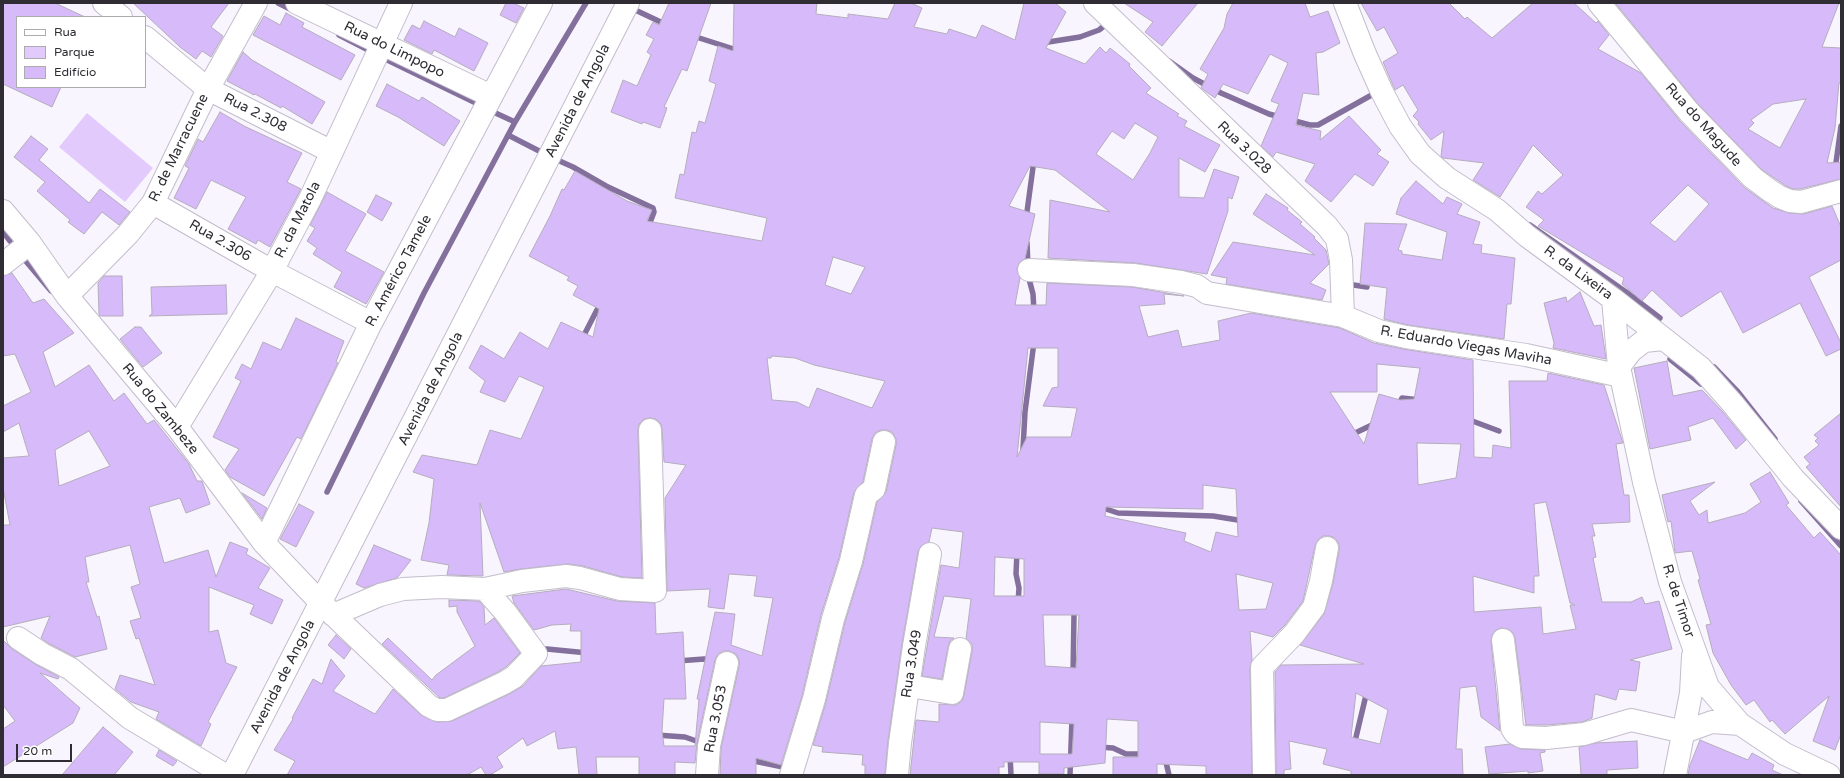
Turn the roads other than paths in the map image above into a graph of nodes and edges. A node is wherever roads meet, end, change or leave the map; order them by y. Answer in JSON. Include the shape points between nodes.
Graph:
{"nodes":[{"id":1,"x":104,"y":3,"type":"edge"},
{"id":2,"x":256,"y":3,"type":"edge"},
{"id":3,"x":297,"y":3,"type":"edge"},
{"id":4,"x":401,"y":3,"type":"edge"},
{"id":5,"x":541,"y":3,"type":"edge"},
{"id":6,"x":628,"y":3,"type":"edge"},
{"id":7,"x":1094,"y":3,"type":"edge"},
{"id":8,"x":1345,"y":3,"type":"edge"},
{"id":9,"x":1599,"y":3,"type":"edge"},
{"id":10,"x":120,"y":16,"type":"edge"},
{"id":11,"x":146,"y":38,"type":"edge"},
{"id":12,"x":382,"y":44,"type":"junction"},
{"id":13,"x":208,"y":89,"type":"junction"},
{"id":14,"x":492,"y":96,"type":"junction"},
{"id":15,"x":332,"y":152,"type":"junction"},
{"id":16,"x":1836,"y":192,"type":"edge"},
{"id":17,"x":153,"y":203,"type":"junction"},
{"id":18,"x":3,"y":211,"type":"edge"},
{"id":19,"x":30,"y":243,"type":"junction"},
{"id":20,"x":3,"y":264,"type":"edge"},
{"id":21,"x":1029,"y":270,"type":"dead end"},
{"id":22,"x":272,"y":271,"type":"junction"},
{"id":23,"x":67,"y":296,"type":"junction"},
{"id":24,"x":1613,"y":299,"type":"junction"},
{"id":25,"x":1343,"y":316,"type":"junction"},
{"id":26,"x":371,"y":323,"type":"junction"},
{"id":27,"x":1664,"y":339,"type":"junction"},
{"id":28,"x":1620,"y":371,"type":"junction"},
{"id":29,"x":177,"y":427,"type":"junction"},
{"id":30,"x":650,"y":430,"type":"dead end"},
{"id":31,"x":884,"y":442,"type":"dead end"},
{"id":32,"x":1841,"y":528,"type":"edge"},
{"id":33,"x":264,"y":543,"type":"junction"},
{"id":34,"x":1327,"y":548,"type":"dead end"},
{"id":35,"x":930,"y":554,"type":"dead end"},
{"id":36,"x":485,"y":589,"type":"junction"},
{"id":37,"x":327,"y":609,"type":"junction"},
{"id":38,"x":18,"y":638,"type":"dead end"},
{"id":39,"x":1503,"y":640,"type":"dead end"},
{"id":40,"x":1693,"y":645,"type":"junction"},
{"id":41,"x":960,"y":649,"type":"dead end"},
{"id":42,"x":727,"y":663,"type":"dead end"},
{"id":43,"x":909,"y":686,"type":"junction"},
{"id":44,"x":1740,"y":724,"type":"junction"},
{"id":45,"x":1684,"y":732,"type":"junction"},
{"id":46,"x":1821,"y":773,"type":"edge"},
{"id":47,"x":225,"y":775,"type":"edge"},
{"id":48,"x":232,"y":775,"type":"edge"},
{"id":49,"x":707,"y":775,"type":"edge"},
{"id":50,"x":791,"y":775,"type":"edge"},
{"id":51,"x":897,"y":775,"type":"edge"},
{"id":52,"x":1264,"y":775,"type":"edge"},
{"id":53,"x":1675,"y":775,"type":"edge"}],
"edges":[{"from":1,"to":10,"type":"street"},
{"from":2,"to":13,"type":"street","name":"R. de Marracuene"},
{"from":3,"to":12,"type":"street","name":"Rua do Limpopo"},
{"from":4,"to":12,"type":"street","name":"R. da Matola"},
{"from":5,"to":14,"type":"street","name":"R. Américo Tamele"},
{"from":6,"to":37,"type":"street","name":"Avenida de Angola"},
{"from":7,"to":25,"type":"street","name":"Rua 3.028","via":[[1327,226],[1337,239],[1341,260]]},
{"from":8,"to":24,"type":"street","name":"R. da Lixeira","via":[[1382,92],[1400,126],[1420,154],[1447,178],[1498,210],[1527,236]]},
{"from":9,"to":16,"type":"street","name":"Rua do Magude","via":[[1689,112],[1753,178],[1790,201],[1801,202]]},
{"from":11,"to":13,"type":"street","name":"Rua 2.308"},
{"from":12,"to":14,"type":"street","name":"Rua do Limpopo"},
{"from":12,"to":15,"type":"street","name":"R. da Matola"},
{"from":13,"to":15,"type":"street","name":"Rua 2.308"},
{"from":13,"to":17,"type":"street","name":"R. de Marracuene"},
{"from":14,"to":26,"type":"street","name":"R. Américo Tamele"},
{"from":15,"to":22,"type":"street","name":"R. da Matola"},
{"from":17,"to":22,"type":"street","name":"Rua 2.306"},
{"from":17,"to":23,"type":"street","name":"R. de Marracuene","via":[[128,234]]},
{"from":18,"to":19,"type":"street","name":"Rua do Zambeze"},
{"from":19,"to":20,"type":"street"},
{"from":19,"to":23,"type":"street","name":"Rua do Zambeze"},
{"from":21,"to":25,"type":"street","name":"R. Eduardo Viegas Maviha","via":[[1132,275],[1197,286],[1207,293]]},
{"from":22,"to":26,"type":"street","name":"Rua 2.306"},
{"from":22,"to":29,"type":"street","name":"R. da Matola"},
{"from":23,"to":29,"type":"street","name":"Rua do Zambeze"},
{"from":24,"to":27,"type":"street","name":"R. da Lixeira"},
{"from":24,"to":28,"type":"street","name":"R. de Timor"},
{"from":25,"to":28,"type":"street","name":"R. Eduardo Viegas Maviha","via":[[1379,331],[1406,337]]},
{"from":26,"to":33,"type":"street","name":"R. Américo Tamele"},
{"from":27,"to":28,"type":"street","via":[[1644,341],[1631,351]]},
{"from":27,"to":32,"type":"street","name":"R. da Lixeira","via":[[1700,368],[1793,478]]},
{"from":28,"to":40,"type":"street","name":"R. de Timor","via":[[1644,482],[1670,582]]},
{"from":29,"to":33,"type":"street","name":"Rua do Zambeze"},
{"from":30,"to":36,"type":"street","via":[[655,591],[620,589],[566,576],[522,581]]},
{"from":31,"to":50,"type":"street","via":[[874,489],[866,495],[851,561]]},
{"from":33,"to":37,"type":"street","name":"Rua do Zambeze"},
{"from":34,"to":52,"type":"street","via":[[1314,607],[1294,634],[1262,667]]},
{"from":35,"to":43,"type":"street","name":"Rua 3.049"},
{"from":36,"to":37,"type":"street","via":[[403,589]]},
{"from":36,"to":37,"type":"street","name":"Rua do Zambeze","via":[[536,654],[514,677],[447,710],[437,710],[429,706]]},
{"from":37,"to":48,"type":"street","name":"Avenida de Angola"},
{"from":38,"to":47,"type":"street","via":[[71,669],[130,718]]},
{"from":39,"to":45,"type":"street","via":[[1512,728],[1522,737],[1546,738],[1584,734],[1631,720]]},
{"from":40,"to":44,"type":"street","name":"R. de Timor","via":[[1708,687]]},
{"from":40,"to":45,"type":"street","via":[[1691,693]]},
{"from":41,"to":43,"type":"street","via":[[952,693]]},
{"from":42,"to":49,"type":"street","name":"Rua 3.053","via":[[709,746]]},
{"from":43,"to":51,"type":"street","name":"Rua 3.049"},
{"from":44,"to":45,"type":"street","via":[[1712,722]]},
{"from":44,"to":46,"type":"street","name":"R. de Timor","via":[[1785,754]]},
{"from":45,"to":53,"type":"street"}]}
